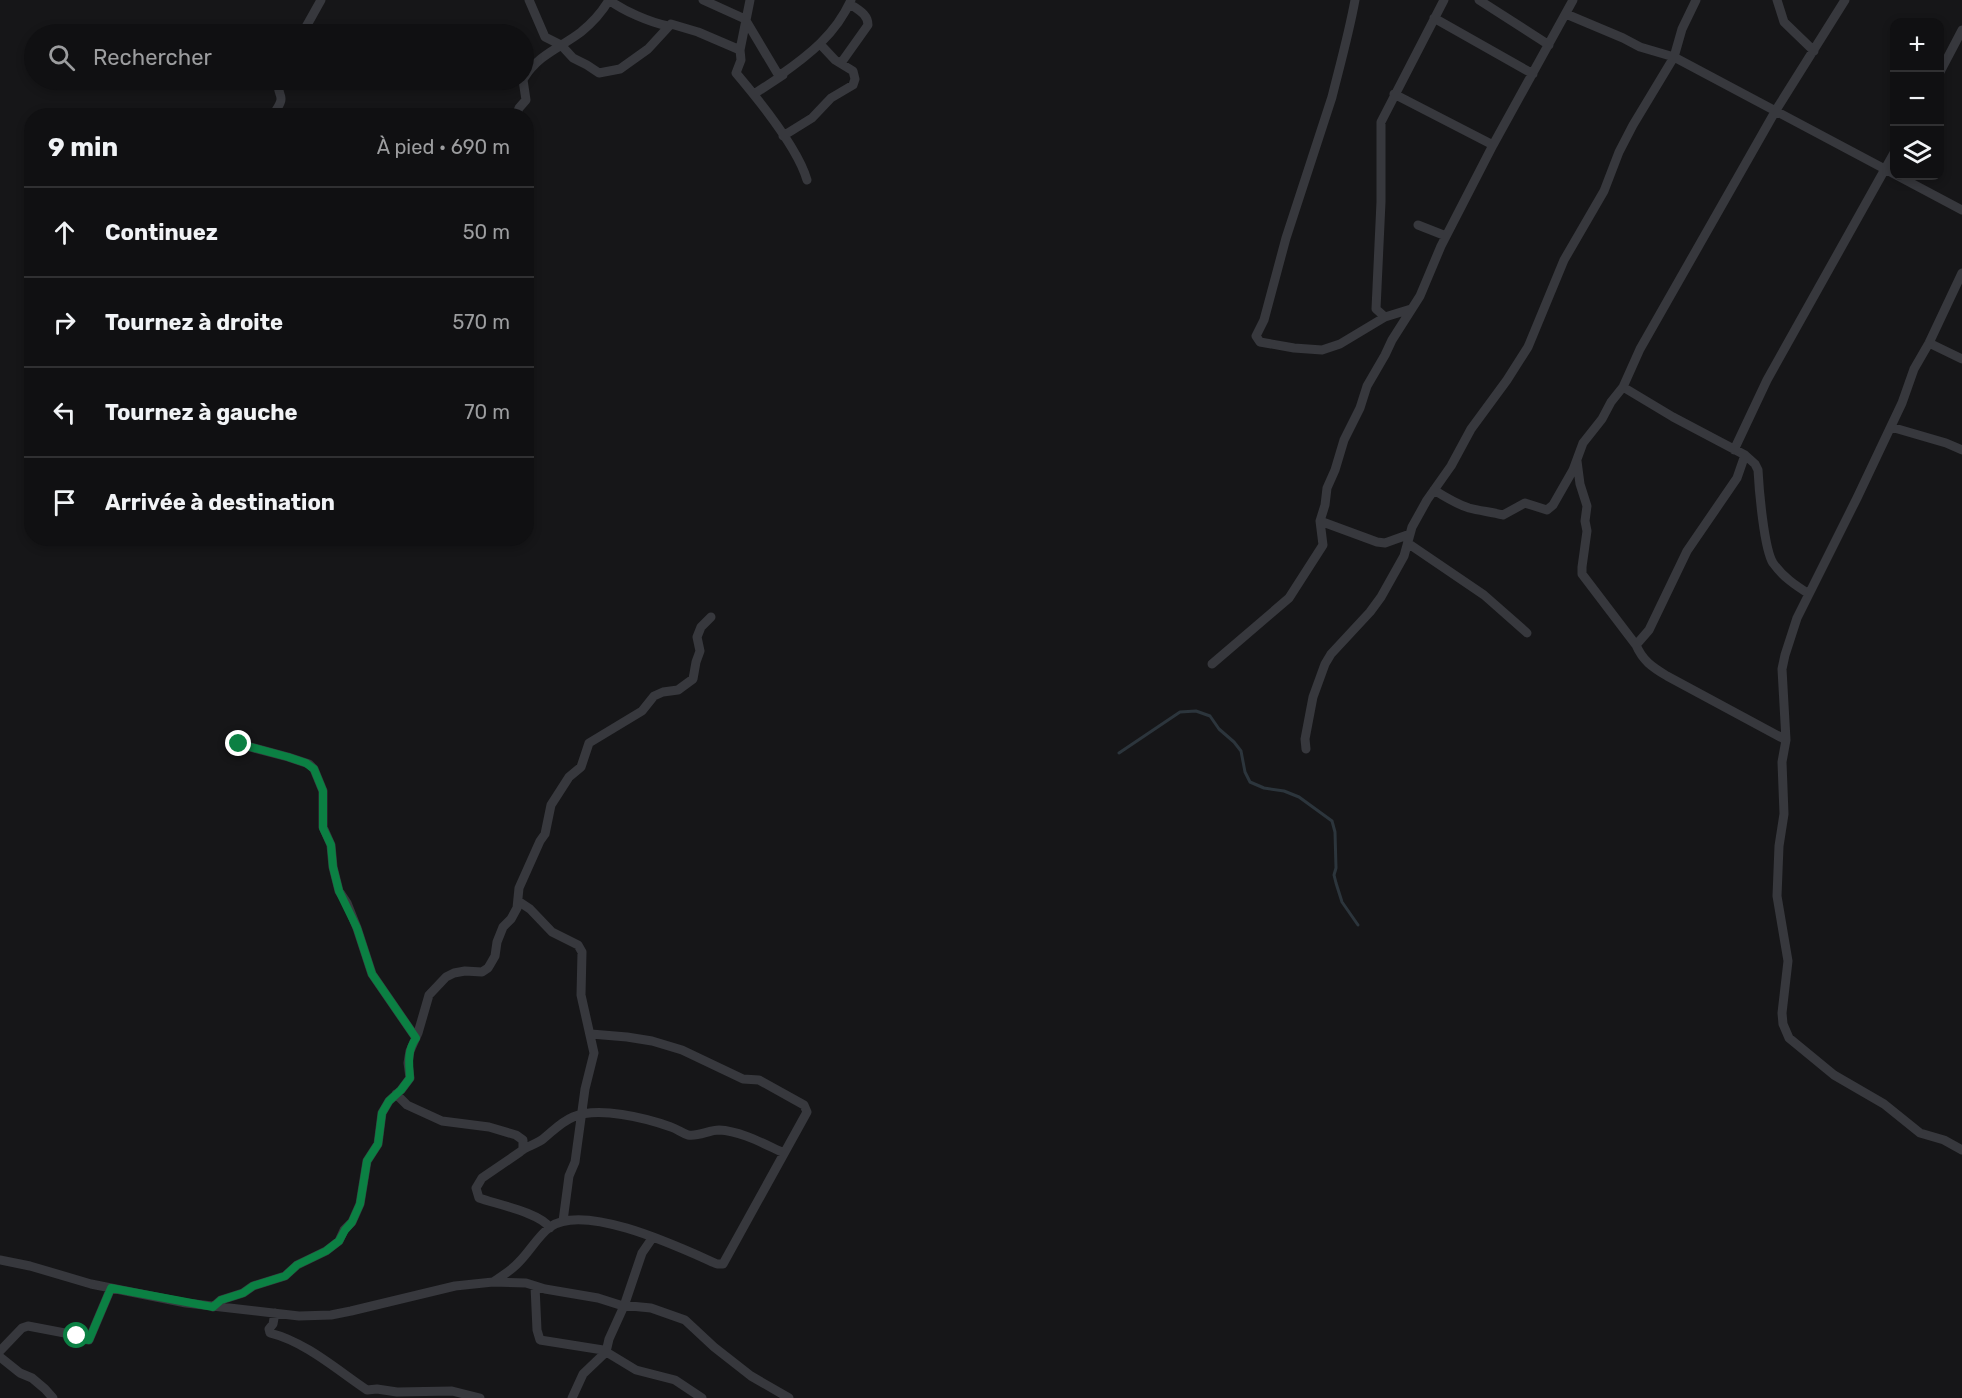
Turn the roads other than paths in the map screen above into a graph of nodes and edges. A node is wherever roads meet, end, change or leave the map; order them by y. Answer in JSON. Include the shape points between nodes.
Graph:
{"nodes":[{"id":1,"x":321,"y":0,"type":"edge"},
{"id":2,"x":609,"y":0,"type":"edge"},
{"id":3,"x":703,"y":0,"type":"edge"},
{"id":4,"x":750,"y":0,"type":"edge"},
{"id":5,"x":1355,"y":0,"type":"edge"},
{"id":6,"x":1444,"y":0,"type":"edge"},
{"id":7,"x":1479,"y":0,"type":"edge"},
{"id":8,"x":1573,"y":0,"type":"edge"},
{"id":9,"x":1696,"y":0,"type":"edge"},
{"id":10,"x":1777,"y":0,"type":"edge"},
{"id":11,"x":1845,"y":0,"type":"edge"},
{"id":12,"x":530,"y":1,"type":"edge"},
{"id":13,"x":851,"y":2,"type":"edge"},
{"id":14,"x":1566,"y":14,"type":"junction"},
{"id":15,"x":1434,"y":18,"type":"junction"},
{"id":16,"x":745,"y":19,"type":"junction"},
{"id":17,"x":308,"y":24,"type":"edge"},
{"id":18,"x":668,"y":26,"type":"junction"},
{"id":19,"x":1962,"y":30,"type":"edge"},
{"id":20,"x":820,"y":44,"type":"junction"},
{"id":21,"x":561,"y":45,"type":"junction"},
{"id":22,"x":1549,"y":45,"type":"junction"},
{"id":23,"x":740,"y":50,"type":"junction"},
{"id":24,"x":1814,"y":51,"type":"junction"},
{"id":25,"x":1674,"y":57,"type":"junction"},
{"id":26,"x":841,"y":63,"type":"junction"},
{"id":27,"x":1944,"y":64,"type":"edge"},
{"id":28,"x":534,"y":65,"type":"edge"},
{"id":29,"x":1533,"y":74,"type":"junction"},
{"id":30,"x":779,"y":76,"type":"junction"},
{"id":31,"x":279,"y":90,"type":"edge"},
{"id":32,"x":525,"y":90,"type":"edge"},
{"id":33,"x":754,"y":94,"type":"junction"},
{"id":34,"x":1394,"y":94,"type":"junction"},
{"id":35,"x":278,"y":108,"type":"edge"},
{"id":36,"x":519,"y":108,"type":"edge"},
{"id":37,"x":1776,"y":110,"type":"junction"},
{"id":38,"x":783,"y":136,"type":"junction"},
{"id":39,"x":1493,"y":145,"type":"junction"},
{"id":40,"x":1890,"y":161,"type":"edge"},
{"id":41,"x":1885,"y":171,"type":"junction"},
{"id":42,"x":807,"y":180,"type":"dead end"},
{"id":43,"x":1962,"y":210,"type":"edge"},
{"id":44,"x":1418,"y":225,"type":"dead end"},
{"id":45,"x":1446,"y":236,"type":"junction"},
{"id":46,"x":1962,"y":273,"type":"edge"},
{"id":47,"x":1411,"y":309,"type":"junction"},
{"id":48,"x":1385,"y":317,"type":"junction"},
{"id":49,"x":1929,"y":342,"type":"junction"},
{"id":50,"x":1962,"y":359,"type":"edge"},
{"id":51,"x":1623,"y":387,"type":"junction"},
{"id":52,"x":1891,"y":427,"type":"junction"},
{"id":53,"x":1734,"y":450,"type":"junction"},
{"id":54,"x":1962,"y":450,"type":"edge"},
{"id":55,"x":1745,"y":455,"type":"junction"},
{"id":56,"x":1577,"y":459,"type":"junction"},
{"id":57,"x":1434,"y":490,"type":"junction"},
{"id":58,"x":1320,"y":521,"type":"junction"},
{"id":59,"x":1410,"y":534,"type":"junction"},
{"id":60,"x":1409,"y":544,"type":"junction"},
{"id":61,"x":1809,"y":594,"type":"junction"},
{"id":62,"x":711,"y":617,"type":"dead end"},
{"id":63,"x":1527,"y":633,"type":"dead end"},
{"id":64,"x":1636,"y":645,"type":"junction"},
{"id":65,"x":1212,"y":664,"type":"dead end"},
{"id":66,"x":1786,"y":740,"type":"junction"},
{"id":67,"x":239,"y":744,"type":"dead end"},
{"id":68,"x":1306,"y":749,"type":"dead end"},
{"id":69,"x":518,"y":901,"type":"junction"},
{"id":70,"x":591,"y":1034,"type":"junction"},
{"id":71,"x":416,"y":1038,"type":"junction"},
{"id":72,"x":396,"y":1094,"type":"junction"},
{"id":73,"x":581,"y":1114,"type":"junction"},
{"id":74,"x":523,"y":1148,"type":"junction"},
{"id":75,"x":1962,"y":1150,"type":"edge"},
{"id":76,"x":784,"y":1153,"type":"junction"},
{"id":77,"x":563,"y":1221,"type":"junction"},
{"id":78,"x":550,"y":1228,"type":"junction"},
{"id":79,"x":653,"y":1237,"type":"junction"},
{"id":80,"x":0,"y":1260,"type":"edge"},
{"id":81,"x":493,"y":1282,"type":"junction"},
{"id":82,"x":535,"y":1286,"type":"junction"},
{"id":83,"x":111,"y":1288,"type":"junction"},
{"id":84,"x":624,"y":1306,"type":"junction"},
{"id":85,"x":213,"y":1307,"type":"junction"},
{"id":86,"x":275,"y":1313,"type":"junction"},
{"id":87,"x":0,"y":1351,"type":"edge"},
{"id":88,"x":606,"y":1352,"type":"junction"},
{"id":89,"x":0,"y":1357,"type":"edge"},
{"id":90,"x":438,"y":1391,"type":"junction"},
{"id":91,"x":772,"y":1394,"type":"edge"},
{"id":92,"x":52,"y":1398,"type":"edge"},
{"id":93,"x":430,"y":1398,"type":"edge"},
{"id":94,"x":480,"y":1398,"type":"edge"},
{"id":95,"x":572,"y":1398,"type":"edge"},
{"id":96,"x":702,"y":1398,"type":"edge"},
{"id":97,"x":789,"y":1398,"type":"edge"}],
"edges":[{"from":1,"to":17,"type":"street"},
{"from":2,"to":18,"type":"street","via":[[621,9]]},
{"from":2,"to":21,"type":"street","via":[[596,18]]},
{"from":3,"to":16,"type":"street"},
{"from":4,"to":16,"type":"street"},
{"from":5,"to":48,"type":"street","via":[[1345,53],[1256,336],[1260,342],[1322,350],[1340,344]]},
{"from":6,"to":15,"type":"street"},
{"from":7,"to":22,"type":"street"},
{"from":8,"to":14,"type":"street"},
{"from":9,"to":25,"type":"street"},
{"from":10,"to":24,"type":"street","via":[[1784,22]]},
{"from":11,"to":24,"type":"street"},
{"from":12,"to":21,"type":"street","via":[[545,36]]},
{"from":13,"to":20,"type":"street","via":[[838,25]]},
{"from":13,"to":26,"type":"street","via":[[865,14],[868,25]]},
{"from":14,"to":22,"type":"street"},
{"from":14,"to":25,"type":"street","via":[[1640,47]]},
{"from":15,"to":29,"type":"street"},
{"from":15,"to":34,"type":"street"},
{"from":16,"to":23,"type":"street"},
{"from":16,"to":30,"type":"street"},
{"from":18,"to":21,"type":"street","via":[[648,49],[620,69],[598,73],[573,58]]},
{"from":18,"to":23,"type":"street","via":[[688,28]]},
{"from":19,"to":27,"type":"street"},
{"from":20,"to":26,"type":"street"},
{"from":20,"to":30,"type":"street"},
{"from":21,"to":28,"type":"street"},
{"from":22,"to":29,"type":"street"},
{"from":23,"to":33,"type":"street","via":[[736,74]]},
{"from":24,"to":37,"type":"street"},
{"from":25,"to":37,"type":"street"},
{"from":25,"to":57,"type":"street","via":[[1633,124],[1604,191],[1564,260],[1528,347]]},
{"from":26,"to":38,"type":"street","via":[[853,71],[853,85]]},
{"from":29,"to":39,"type":"street"},
{"from":30,"to":33,"type":"street","via":[[783,75]]},
{"from":31,"to":35,"type":"street","via":[[282,99]]},
{"from":32,"to":36,"type":"street","via":[[526,100]]},
{"from":33,"to":38,"type":"street"},
{"from":34,"to":39,"type":"street"},
{"from":34,"to":48,"type":"street","via":[[1380,131],[1382,202],[1376,309]]},
{"from":37,"to":41,"type":"street"},
{"from":37,"to":51,"type":"street","via":[[1640,348]]},
{"from":38,"to":42,"type":"street"},
{"from":39,"to":45,"type":"street"},
{"from":40,"to":41,"type":"street"},
{"from":41,"to":43,"type":"street"},
{"from":41,"to":53,"type":"street","via":[[1772,370]]},
{"from":44,"to":45,"type":"street"},
{"from":45,"to":47,"type":"street","via":[[1426,286]]},
{"from":46,"to":49,"type":"street"},
{"from":47,"to":48,"type":"street"},
{"from":47,"to":58,"type":"street","via":[[1371,379],[1347,432]]},
{"from":49,"to":50,"type":"street"},
{"from":49,"to":52,"type":"street"},
{"from":51,"to":53,"type":"street"},
{"from":51,"to":56,"type":"street","via":[[1583,443]]},
{"from":52,"to":54,"type":"street"},
{"from":52,"to":61,"type":"street"},
{"from":53,"to":55,"type":"street"},
{"from":55,"to":61,"type":"street","via":[[1758,470],[1767,545],[1773,562],[1790,583]]},
{"from":55,"to":64,"type":"street","via":[[1737,478],[1687,551],[1650,630]]},
{"from":56,"to":57,"type":"street","via":[[1547,510],[1524,503],[1503,515],[1471,508]]},
{"from":56,"to":64,"type":"street","via":[[1587,506],[1582,574]]},
{"from":57,"to":59,"type":"street"},
{"from":58,"to":59,"type":"street","via":[[1377,542]]},
{"from":58,"to":65,"type":"street","via":[[1323,545],[1289,598]]},
{"from":59,"to":60,"type":"street"},
{"from":60,"to":63,"type":"street","via":[[1484,596]]},
{"from":60,"to":68,"type":"street","via":[[1381,597],[1325,664],[1313,697]]},
{"from":61,"to":66,"type":"street","via":[[1797,618],[1782,669]]},
{"from":62,"to":69,"type":"street","via":[[697,637],[700,651],[694,678],[678,690],[654,696],[642,711],[588,743],[581,767],[569,777],[551,805],[545,834],[519,888]]},
{"from":64,"to":66,"type":"street","via":[[1650,666]]},
{"from":66,"to":75,"type":"street","via":[[1777,897],[1788,961],[1783,1024],[1790,1038],[1834,1076],[1884,1104],[1920,1133]]},
{"from":67,"to":71,"type":"street","via":[[288,757],[314,769],[323,791],[323,828],[331,845],[339,891],[357,928],[372,974]]},
{"from":69,"to":70,"type":"street","via":[[552,932],[581,948],[581,995]]},
{"from":69,"to":71,"type":"street","via":[[514,915],[503,927],[488,968],[446,977],[429,995]]},
{"from":70,"to":73,"type":"street","via":[[594,1053]]},
{"from":70,"to":76,"type":"street","via":[[627,1036],[682,1050],[743,1079],[759,1080],[804,1105],[807,1112]]},
{"from":71,"to":72,"type":"street","via":[[408,1058],[410,1078]]},
{"from":72,"to":74,"type":"street","via":[[407,1105],[441,1121],[484,1125],[516,1135],[523,1140]]},
{"from":72,"to":85,"type":"street","via":[[382,1113],[378,1144],[367,1161],[360,1204],[339,1241],[285,1276],[253,1286]]},
{"from":73,"to":74,"type":"street"},
{"from":73,"to":76,"type":"street","via":[[605,1113],[639,1119],[687,1135],[727,1131]]},
{"from":73,"to":77,"type":"street"},
{"from":74,"to":78,"type":"street","via":[[482,1178],[476,1192],[479,1198],[543,1220]]},
{"from":76,"to":79,"type":"street","via":[[723,1264]]},
{"from":77,"to":78,"type":"street"},
{"from":77,"to":79,"type":"street","via":[[597,1221]]},
{"from":78,"to":81,"type":"street","via":[[519,1262]]},
{"from":79,"to":84,"type":"street","via":[[642,1253]]},
{"from":80,"to":83,"type":"street"},
{"from":81,"to":82,"type":"street"},
{"from":81,"to":86,"type":"street","via":[[455,1286],[331,1315]]},
{"from":82,"to":84,"type":"street"},
{"from":82,"to":88,"type":"street","via":[[540,1340]]},
{"from":83,"to":85,"type":"street"},
{"from":83,"to":87,"type":"street","via":[[89,1340],[28,1326]]},
{"from":84,"to":88,"type":"street"},
{"from":84,"to":91,"type":"street","via":[[657,1309],[684,1320]]},
{"from":85,"to":86,"type":"street"},
{"from":86,"to":90,"type":"street","via":[[270,1333],[304,1348],[367,1390]]},
{"from":88,"to":95,"type":"street","via":[[583,1374]]},
{"from":88,"to":96,"type":"street","via":[[636,1370],[675,1380]]},
{"from":89,"to":92,"type":"street","via":[[32,1378]]},
{"from":90,"to":93,"type":"street"},
{"from":90,"to":94,"type":"street","via":[[452,1390]]},
{"from":91,"to":97,"type":"street"}]}
